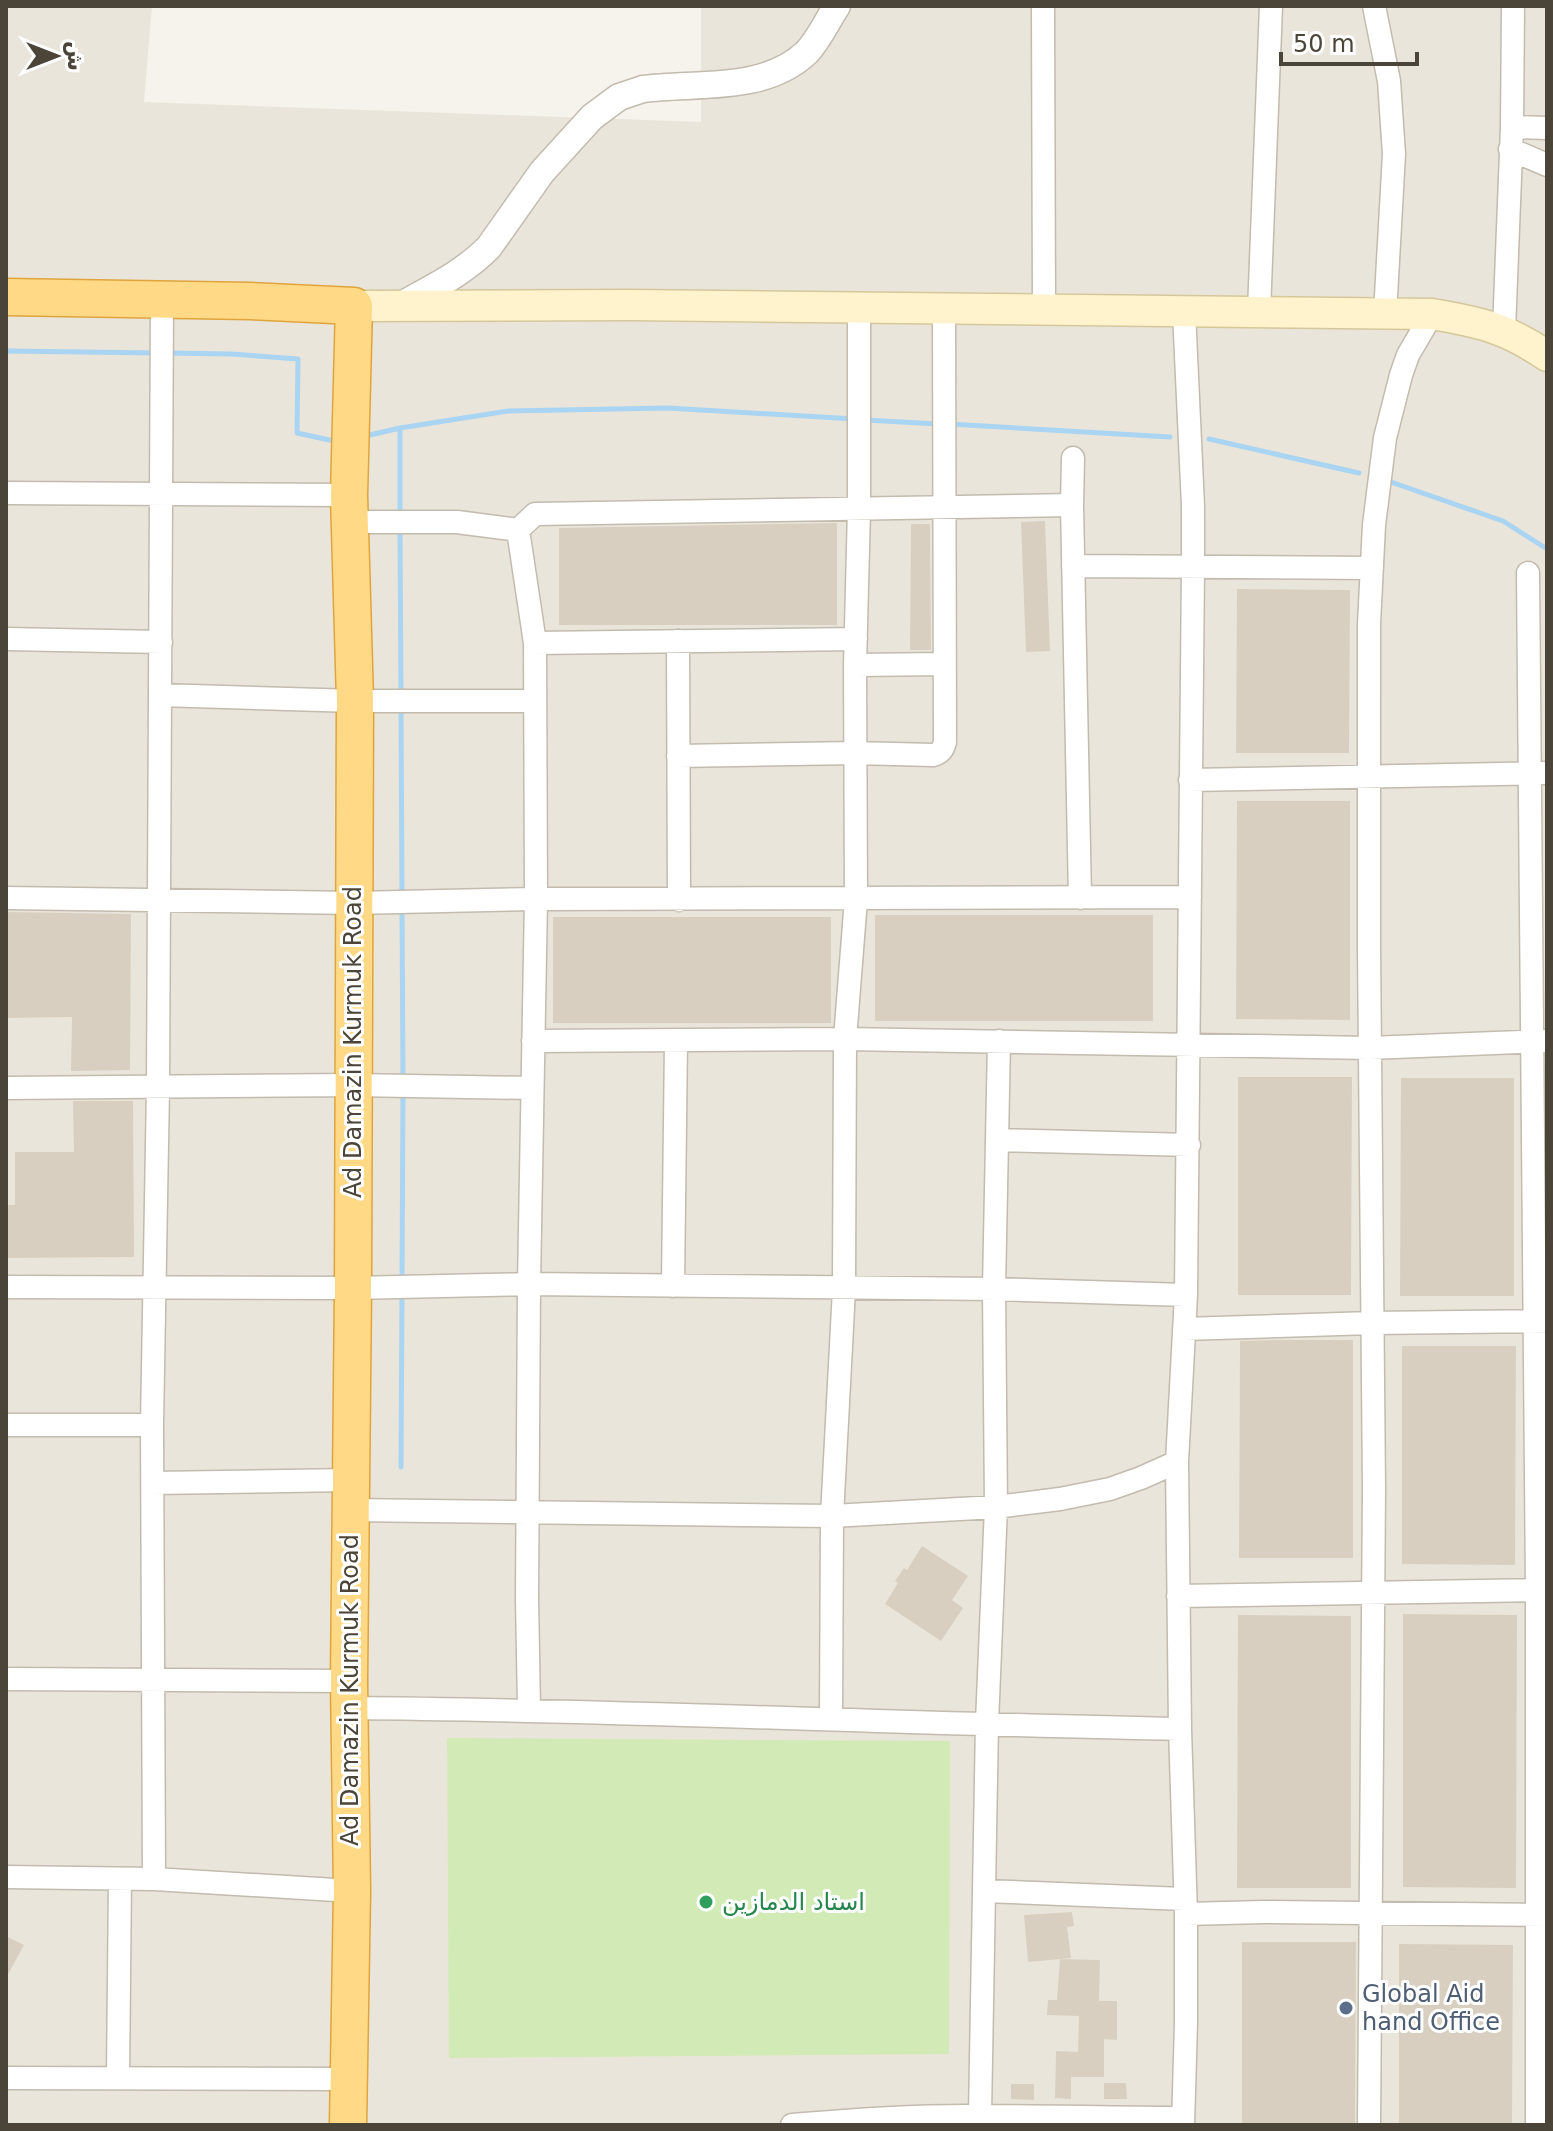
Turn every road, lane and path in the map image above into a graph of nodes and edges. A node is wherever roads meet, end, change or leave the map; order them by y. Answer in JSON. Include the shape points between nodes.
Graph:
{"nodes":[{"id":1,"x":837,"y":6,"type":"edge"},
{"id":2,"x":1043,"y":6,"type":"edge"},
{"id":3,"x":1271,"y":6,"type":"edge"},
{"id":4,"x":1374,"y":6,"type":"edge"},
{"id":5,"x":1513,"y":6,"type":"edge"},
{"id":6,"x":1547,"y":128,"type":"edge"},
{"id":7,"x":1511,"y":138,"type":"junction"},
{"id":8,"x":1547,"y":165,"type":"edge"},
{"id":9,"x":6,"y":297,"type":"edge"},
{"id":10,"x":162,"y":300,"type":"junction"},
{"id":11,"x":354,"y":306,"type":"junction"},
{"id":12,"x":400,"y":306,"type":"junction"},
{"id":13,"x":859,"y":306,"type":"junction"},
{"id":14,"x":944,"y":308,"type":"junction"},
{"id":15,"x":1044,"y":308,"type":"junction"},
{"id":16,"x":1259,"y":311,"type":"junction"},
{"id":17,"x":1184,"y":312,"type":"junction"},
{"id":18,"x":1385,"y":314,"type":"junction"},
{"id":19,"x":1432,"y":314,"type":"junction"},
{"id":20,"x":1504,"y":330,"type":"junction"},
{"id":21,"x":1547,"y":356,"type":"edge"},
{"id":22,"x":1073,"y":458,"type":"dead end"},
{"id":23,"x":6,"y":493,"type":"edge"},
{"id":24,"x":161,"y":494,"type":"junction"},
{"id":25,"x":1072,"y":505,"type":"junction"},
{"id":26,"x":944,"y":507,"type":"junction"},
{"id":27,"x":349,"y":508,"type":"junction"},
{"id":28,"x":859,"y":509,"type":"junction"},
{"id":29,"x":518,"y":530,"type":"junction"},
{"id":30,"x":1073,"y":566,"type":"junction"},
{"id":31,"x":1193,"y":568,"type":"junction"},
{"id":32,"x":1372,"y":568,"type":"junction"},
{"id":33,"x":1528,"y":573,"type":"dead end"},
{"id":34,"x":6,"y":639,"type":"edge"},
{"id":35,"x":856,"y":639,"type":"junction"},
{"id":36,"x":678,"y":641,"type":"junction"},
{"id":37,"x":161,"y":642,"type":"junction"},
{"id":38,"x":535,"y":643,"type":"junction"},
{"id":39,"x":944,"y":664,"type":"junction"},
{"id":40,"x":855,"y":665,"type":"junction"},
{"id":41,"x":160,"y":695,"type":"junction"},
{"id":42,"x":355,"y":701,"type":"junction"},
{"id":43,"x":535,"y":701,"type":"junction"},
{"id":44,"x":855,"y":753,"type":"junction"},
{"id":45,"x":678,"y":756,"type":"junction"},
{"id":46,"x":1538,"y":773,"type":"edge"},
{"id":47,"x":1370,"y":775,"type":"junction"},
{"id":48,"x":1190,"y":780,"type":"junction"},
{"id":49,"x":1190,"y":897,"type":"junction"},
{"id":50,"x":6,"y":898,"type":"edge"},
{"id":51,"x":1080,"y":898,"type":"junction"},
{"id":52,"x":536,"y":899,"type":"junction"},
{"id":53,"x":856,"y":899,"type":"junction"},
{"id":54,"x":158,"y":900,"type":"junction"},
{"id":55,"x":679,"y":900,"type":"junction"},
{"id":56,"x":354,"y":903,"type":"junction"},
{"id":57,"x":845,"y":1039,"type":"junction"},
{"id":58,"x":533,"y":1041,"type":"junction"},
{"id":59,"x":676,"y":1041,"type":"junction"},
{"id":60,"x":999,"y":1041,"type":"junction"},
{"id":61,"x":1539,"y":1041,"type":"edge"},
{"id":62,"x":1190,"y":1044,"type":"junction"},
{"id":63,"x":1370,"y":1048,"type":"junction"},
{"id":64,"x":354,"y":1085,"type":"junction"},
{"id":65,"x":6,"y":1088,"type":"edge"},
{"id":66,"x":158,"y":1088,"type":"junction"},
{"id":67,"x":532,"y":1088,"type":"junction"},
{"id":68,"x":997,"y":1140,"type":"junction"},
{"id":69,"x":1189,"y":1145,"type":"junction"},
{"id":70,"x":529,"y":1284,"type":"junction"},
{"id":71,"x":154,"y":1286,"type":"junction"},
{"id":72,"x":673,"y":1286,"type":"junction"},
{"id":73,"x":6,"y":1287,"type":"edge"},
{"id":74,"x":353,"y":1288,"type":"junction"},
{"id":75,"x":844,"y":1289,"type":"junction"},
{"id":76,"x":994,"y":1289,"type":"junction"},
{"id":77,"x":1186,"y":1295,"type":"junction"},
{"id":78,"x":1541,"y":1322,"type":"edge"},
{"id":79,"x":1371,"y":1323,"type":"junction"},
{"id":80,"x":1184,"y":1329,"type":"junction"},
{"id":81,"x":6,"y":1425,"type":"edge"},
{"id":82,"x":152,"y":1425,"type":"junction"},
{"id":83,"x":1177,"y":1462,"type":"junction"},
{"id":84,"x":153,"y":1483,"type":"junction"},
{"id":85,"x":350,"y":1495,"type":"junction"},
{"id":86,"x":996,"y":1507,"type":"junction"},
{"id":87,"x":529,"y":1511,"type":"junction"},
{"id":88,"x":832,"y":1516,"type":"junction"},
{"id":89,"x":1542,"y":1590,"type":"edge"},
{"id":90,"x":1373,"y":1594,"type":"junction"},
{"id":91,"x":1178,"y":1596,"type":"junction"},
{"id":92,"x":6,"y":1679,"type":"edge"},
{"id":93,"x":154,"y":1680,"type":"junction"},
{"id":94,"x":349,"y":1695,"type":"junction"},
{"id":95,"x":529,"y":1709,"type":"junction"},
{"id":96,"x":831,"y":1718,"type":"junction"},
{"id":97,"x":987,"y":1723,"type":"junction"},
{"id":98,"x":1180,"y":1729,"type":"junction"},
{"id":99,"x":6,"y":1877,"type":"edge"},
{"id":100,"x":120,"y":1879,"type":"junction"},
{"id":101,"x":154,"y":1879,"type":"junction"},
{"id":102,"x":352,"y":1891,"type":"junction"},
{"id":103,"x":984,"y":1891,"type":"junction"},
{"id":104,"x":1185,"y":1906,"type":"junction"},
{"id":105,"x":1372,"y":1914,"type":"junction"},
{"id":106,"x":1542,"y":1915,"type":"edge"},
{"id":107,"x":118,"y":2077,"type":"junction"},
{"id":108,"x":6,"y":2078,"type":"edge"},
{"id":109,"x":349,"y":2079,"type":"junction"},
{"id":110,"x":980,"y":2115,"type":"junction"},
{"id":111,"x":880,"y":2121,"type":"edge"},
{"id":112,"x":1183,"y":2122,"type":"edge"},
{"id":113,"x":348,"y":2125,"type":"edge"},
{"id":114,"x":792,"y":2125,"type":"edge"},
{"id":115,"x":1369,"y":2125,"type":"edge"},
{"id":116,"x":1537,"y":2125,"type":"edge"}],
"edges":[{"from":1,"to":12,"type":"street","via":[[809,50],[772,73],[731,83],[643,89],[609,103],[542,172],[479,257]]},
{"from":2,"to":15,"type":"street"},
{"from":3,"to":16,"type":"street"},
{"from":4,"to":18,"type":"street","via":[[1389,81],[1394,154]]},
{"from":5,"to":7,"type":"street"},
{"from":6,"to":7,"type":"street"},
{"from":7,"to":8,"type":"street"},
{"from":7,"to":20,"type":"street"},
{"from":9,"to":10,"type":"highway"},
{"from":10,"to":11,"type":"highway"},
{"from":10,"to":24,"type":"street"},
{"from":11,"to":12,"type":"main road"},
{"from":11,"to":27,"type":"highway","name":"Ad Damazin Kurmuk Road"},
{"from":12,"to":13,"type":"main road"},
{"from":13,"to":14,"type":"main road"},
{"from":13,"to":28,"type":"street"},
{"from":14,"to":15,"type":"main road"},
{"from":14,"to":26,"type":"street"},
{"from":15,"to":17,"type":"main road"},
{"from":16,"to":17,"type":"main road"},
{"from":16,"to":18,"type":"main road"},
{"from":17,"to":31,"type":"street"},
{"from":18,"to":19,"type":"main road"},
{"from":19,"to":20,"type":"main road"},
{"from":19,"to":32,"type":"street","via":[[1408,355],[1385,438]]},
{"from":20,"to":21,"type":"main road"},
{"from":22,"to":25,"type":"street"},
{"from":23,"to":24,"type":"street"},
{"from":24,"to":27,"type":"street"},
{"from":24,"to":37,"type":"street"},
{"from":25,"to":26,"type":"street"},
{"from":25,"to":30,"type":"street"},
{"from":26,"to":28,"type":"street"},
{"from":26,"to":39,"type":"street"},
{"from":27,"to":29,"type":"street"},
{"from":27,"to":42,"type":"highway","name":"Ad Damazin Kurmuk Road"},
{"from":28,"to":29,"type":"street","via":[[535,514]]},
{"from":28,"to":35,"type":"street"},
{"from":29,"to":38,"type":"street"},
{"from":30,"to":31,"type":"street"},
{"from":30,"to":51,"type":"street"},
{"from":31,"to":32,"type":"street"},
{"from":31,"to":48,"type":"street"},
{"from":32,"to":47,"type":"street"},
{"from":33,"to":46,"type":"street"},
{"from":34,"to":37,"type":"street"},
{"from":35,"to":36,"type":"street"},
{"from":35,"to":40,"type":"street"},
{"from":36,"to":38,"type":"street"},
{"from":36,"to":45,"type":"street"},
{"from":37,"to":41,"type":"street"},
{"from":38,"to":43,"type":"street"},
{"from":39,"to":40,"type":"street"},
{"from":39,"to":44,"type":"street","via":[[943,749],[933,755]]},
{"from":40,"to":44,"type":"street"},
{"from":41,"to":42,"type":"street"},
{"from":41,"to":54,"type":"street"},
{"from":42,"to":43,"type":"street"},
{"from":42,"to":56,"type":"highway","name":"Ad Damazin Kurmuk Road"},
{"from":43,"to":52,"type":"street"},
{"from":44,"to":45,"type":"street"},
{"from":44,"to":53,"type":"street"},
{"from":45,"to":55,"type":"street"},
{"from":46,"to":47,"type":"street"},
{"from":46,"to":61,"type":"street"},
{"from":47,"to":48,"type":"street"},
{"from":47,"to":63,"type":"street"},
{"from":48,"to":49,"type":"street"},
{"from":49,"to":51,"type":"street"},
{"from":49,"to":62,"type":"street"},
{"from":50,"to":54,"type":"street"},
{"from":51,"to":53,"type":"street"},
{"from":52,"to":55,"type":"street"},
{"from":52,"to":56,"type":"street"},
{"from":52,"to":58,"type":"street"},
{"from":53,"to":55,"type":"street"},
{"from":53,"to":57,"type":"street"},
{"from":54,"to":56,"type":"street"},
{"from":54,"to":66,"type":"street"},
{"from":56,"to":64,"type":"highway","name":"Ad Damazin Kurmuk Road"},
{"from":57,"to":59,"type":"street"},
{"from":57,"to":60,"type":"street"},
{"from":57,"to":75,"type":"street"},
{"from":58,"to":59,"type":"street"},
{"from":58,"to":67,"type":"street"},
{"from":59,"to":72,"type":"street"},
{"from":60,"to":62,"type":"street"},
{"from":60,"to":68,"type":"street"},
{"from":61,"to":63,"type":"street"},
{"from":61,"to":78,"type":"street"},
{"from":62,"to":63,"type":"street"},
{"from":62,"to":69,"type":"street"},
{"from":63,"to":79,"type":"street"},
{"from":64,"to":66,"type":"street"},
{"from":64,"to":67,"type":"street"},
{"from":64,"to":74,"type":"highway","name":"Ad Damazin Kurmuk Road"},
{"from":65,"to":66,"type":"street"},
{"from":66,"to":71,"type":"street"},
{"from":67,"to":70,"type":"street"},
{"from":68,"to":69,"type":"street"},
{"from":68,"to":76,"type":"street"},
{"from":69,"to":77,"type":"street"},
{"from":70,"to":72,"type":"street"},
{"from":70,"to":74,"type":"street"},
{"from":70,"to":87,"type":"street"},
{"from":71,"to":73,"type":"street"},
{"from":71,"to":74,"type":"street"},
{"from":71,"to":82,"type":"street"},
{"from":72,"to":75,"type":"street"},
{"from":74,"to":85,"type":"highway","name":"Ad Damazin Kurmuk Road"},
{"from":75,"to":76,"type":"street"},
{"from":75,"to":88,"type":"street"},
{"from":76,"to":77,"type":"street"},
{"from":76,"to":86,"type":"street"},
{"from":77,"to":80,"type":"street"},
{"from":78,"to":79,"type":"street"},
{"from":78,"to":89,"type":"street"},
{"from":79,"to":80,"type":"street"},
{"from":79,"to":90,"type":"street"},
{"from":80,"to":83,"type":"street"},
{"from":81,"to":82,"type":"street"},
{"from":82,"to":84,"type":"street"},
{"from":83,"to":86,"type":"street","via":[[1110,1489]]},
{"from":83,"to":91,"type":"street"},
{"from":84,"to":85,"type":"street"},
{"from":84,"to":93,"type":"street"},
{"from":85,"to":87,"type":"street"},
{"from":85,"to":94,"type":"highway","name":"Ad Damazin Kurmuk Road"},
{"from":86,"to":88,"type":"street"},
{"from":86,"to":97,"type":"street"},
{"from":87,"to":88,"type":"street"},
{"from":87,"to":95,"type":"street"},
{"from":88,"to":96,"type":"street"},
{"from":89,"to":90,"type":"street"},
{"from":89,"to":106,"type":"street"},
{"from":90,"to":91,"type":"street"},
{"from":90,"to":105,"type":"street"},
{"from":91,"to":98,"type":"street"},
{"from":92,"to":93,"type":"street"},
{"from":93,"to":94,"type":"street"},
{"from":93,"to":101,"type":"street"},
{"from":94,"to":95,"type":"street"},
{"from":94,"to":102,"type":"highway","name":"Ad Damazin Kurmuk Road"},
{"from":95,"to":96,"type":"street"},
{"from":96,"to":97,"type":"street"},
{"from":97,"to":98,"type":"street"},
{"from":97,"to":103,"type":"street"},
{"from":98,"to":104,"type":"street"},
{"from":99,"to":100,"type":"street"},
{"from":100,"to":101,"type":"street"},
{"from":100,"to":107,"type":"street"},
{"from":101,"to":102,"type":"street"},
{"from":102,"to":109,"type":"highway","name":"Ad Damazin Kurmuk Road"},
{"from":103,"to":104,"type":"street"},
{"from":103,"to":110,"type":"street"},
{"from":104,"to":105,"type":"street"},
{"from":104,"to":112,"type":"street"},
{"from":105,"to":106,"type":"street"},
{"from":105,"to":115,"type":"street"},
{"from":106,"to":116,"type":"street"},
{"from":107,"to":108,"type":"street"},
{"from":107,"to":109,"type":"street"},
{"from":109,"to":113,"type":"highway","name":"Ad Damazin Kurmuk Road"},
{"from":110,"to":111,"type":"street"},
{"from":110,"to":112,"type":"street"},
{"from":111,"to":114,"type":"street"}]}
